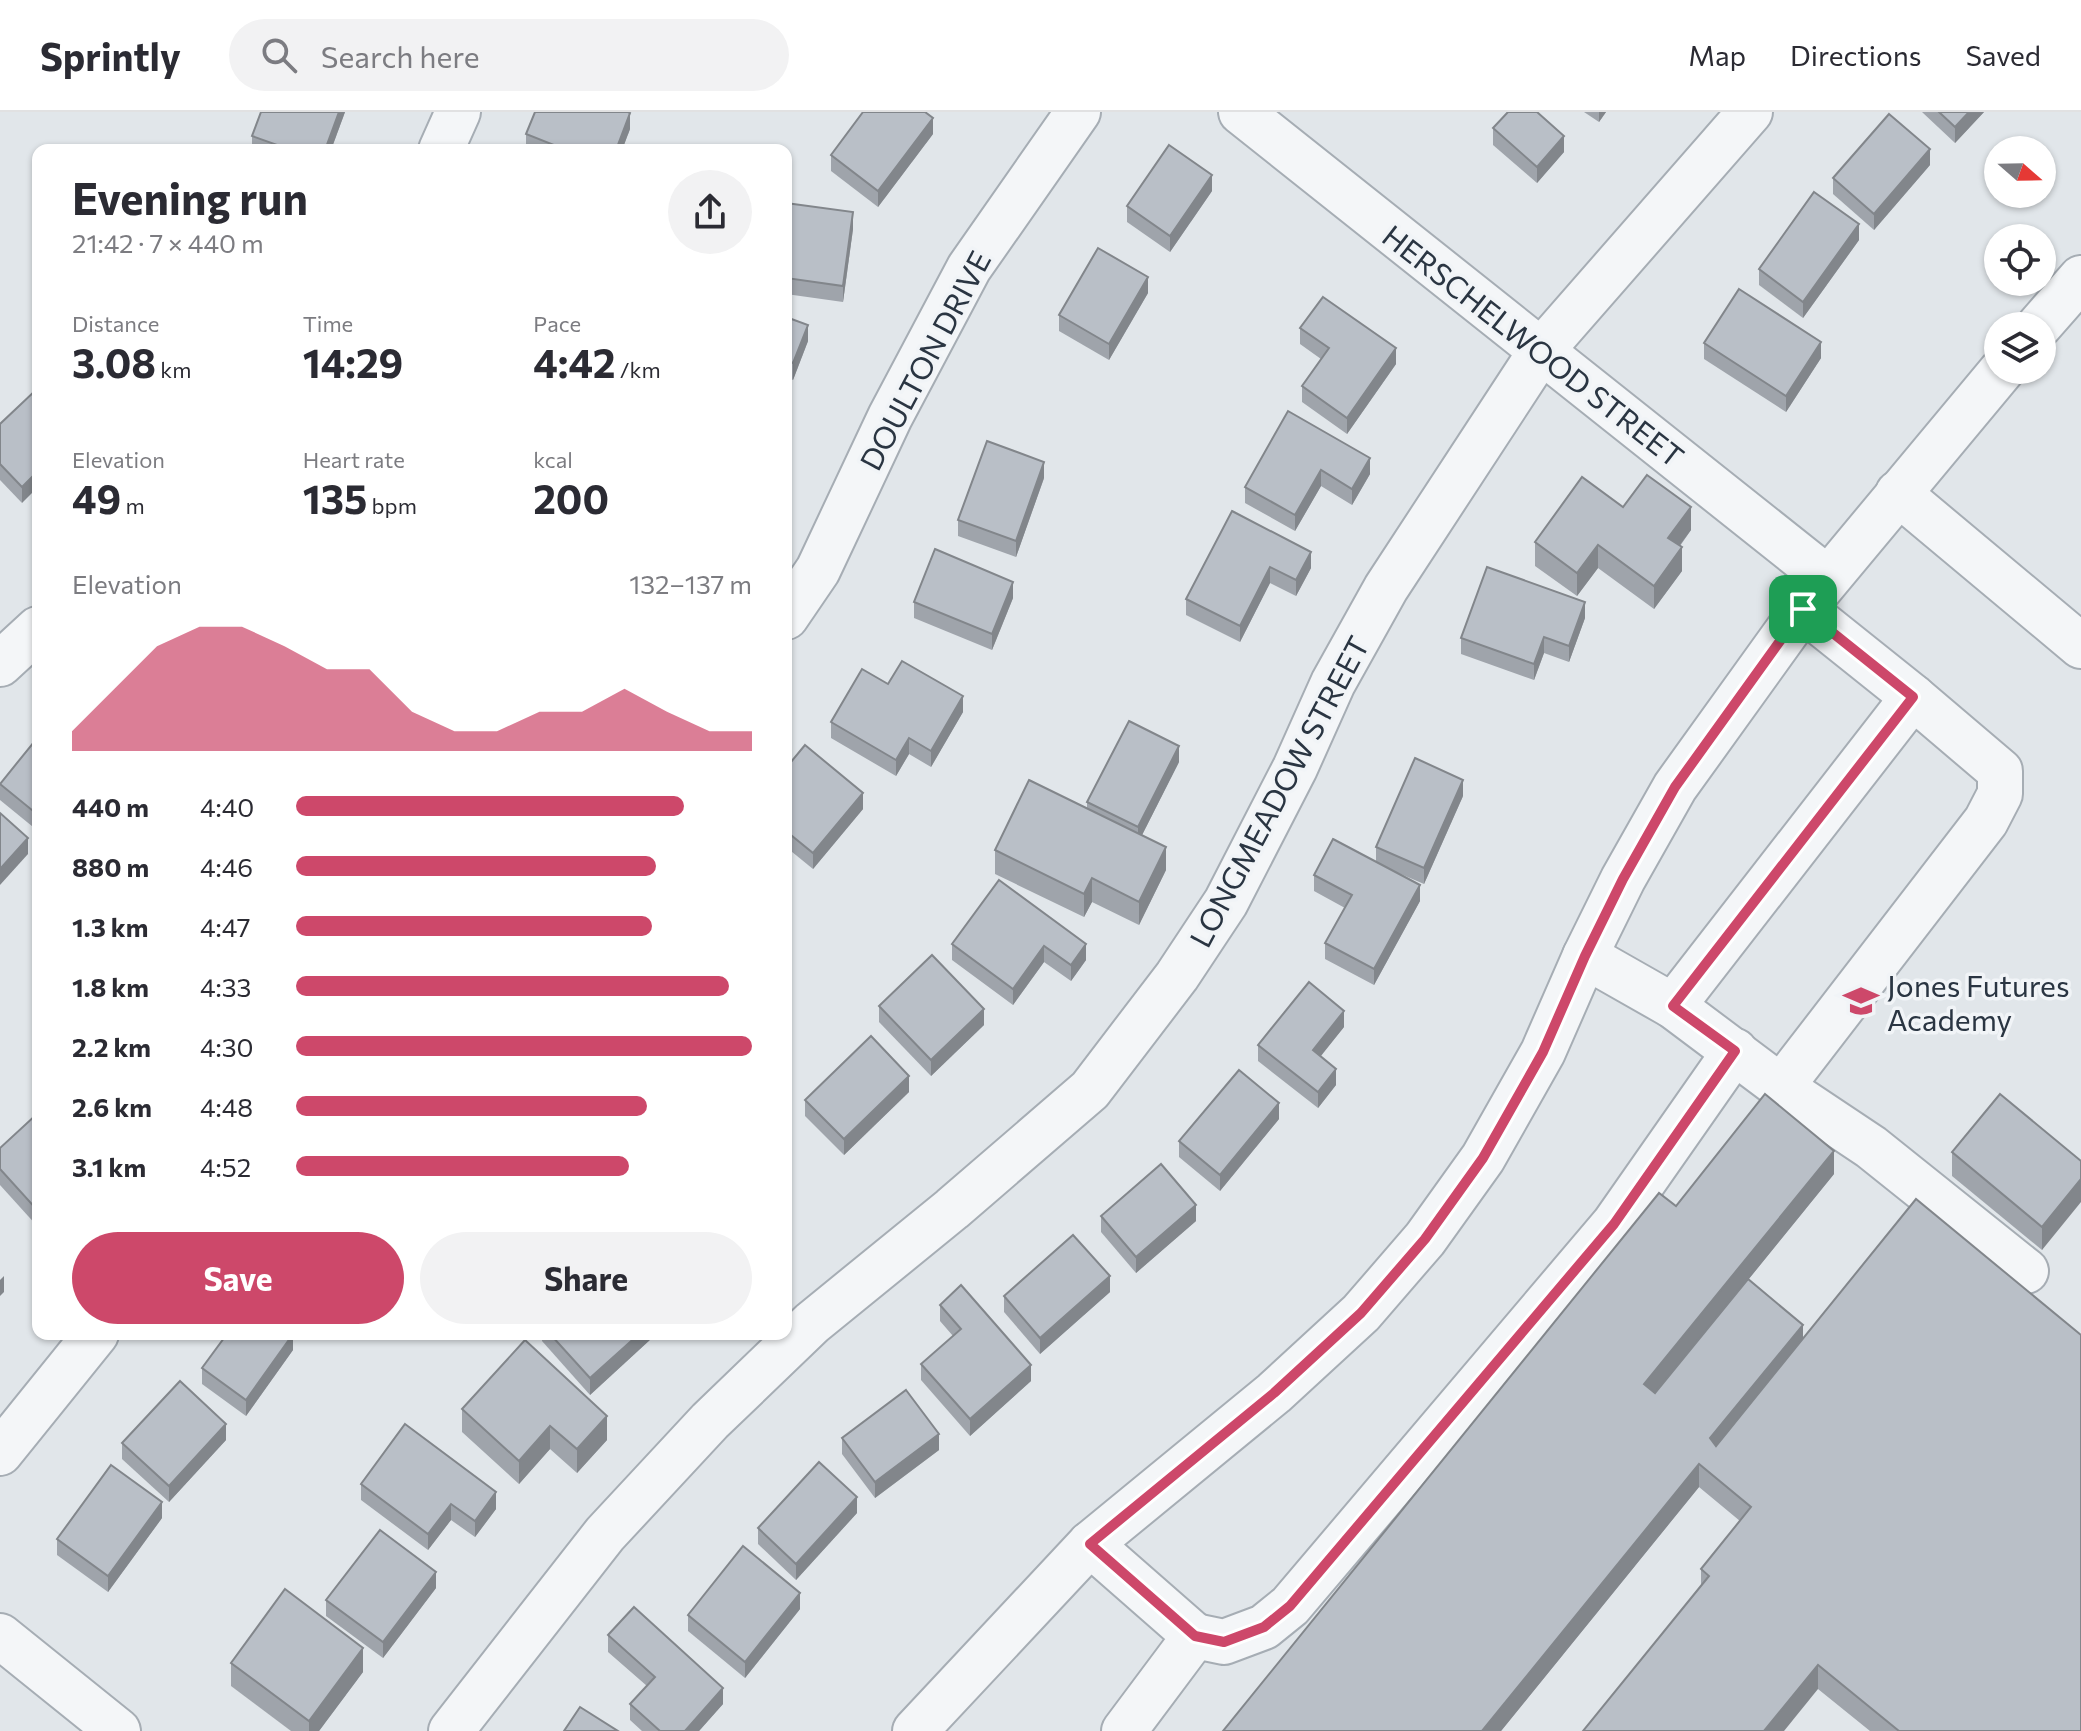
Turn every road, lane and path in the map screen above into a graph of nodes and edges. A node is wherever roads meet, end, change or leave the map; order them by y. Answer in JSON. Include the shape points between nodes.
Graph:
{"nodes":[{"id":1,"x":458,"y":112,"type":"edge"},
{"id":2,"x":1078,"y":112,"type":"edge"},
{"id":3,"x":1241,"y":112,"type":"edge"},
{"id":4,"x":1750,"y":112,"type":"edge"},
{"id":5,"x":444,"y":144,"type":"edge"},
{"id":6,"x":2081,"y":278,"type":"edge"},
{"id":7,"x":2051,"y":312,"type":"edge"},
{"id":8,"x":1541,"y":351,"type":"junction"},
{"id":9,"x":1990,"y":384,"type":"edge"},
{"id":10,"x":1898,"y":493,"type":"junction"},
{"id":11,"x":1815,"y":593,"type":"junction"},
{"id":12,"x":792,"y":608,"type":"edge"},
{"id":13,"x":32,"y":635,"type":"edge"},
{"id":14,"x":2081,"y":646,"type":"edge"},
{"id":15,"x":0,"y":664,"type":"edge"},
{"id":16,"x":1913,"y":697,"type":"junction"},
{"id":17,"x":1585,"y":956,"type":"junction"},
{"id":18,"x":1673,"y":1006,"type":"junction"},
{"id":19,"x":1735,"y":1051,"type":"junction"},
{"id":20,"x":1781,"y":1087,"type":"junction"},
{"id":21,"x":2026,"y":1271,"type":"dead end"},
{"id":22,"x":91,"y":1340,"type":"edge"},
{"id":23,"x":0,"y":1453,"type":"edge"},
{"id":24,"x":1090,"y":1544,"type":"junction"},
{"id":25,"x":0,"y":1636,"type":"edge"},
{"id":26,"x":1195,"y":1636,"type":"junction"},
{"id":27,"x":118,"y":1731,"type":"edge"},
{"id":28,"x":451,"y":1731,"type":"edge"},
{"id":29,"x":915,"y":1731,"type":"edge"},
{"id":30,"x":1124,"y":1731,"type":"edge"}],
"edges":[{"from":1,"to":5,"type":"street"},
{"from":2,"to":12,"type":"street","name":"DOULTON DRIVE","via":[[969,268],[890,417],[818,570]]},
{"from":3,"to":8,"type":"street","name":"HERSCHELWOOD STREET"},
{"from":4,"to":8,"type":"street","name":"LONGMEADOW STREET"},
{"from":6,"to":7,"type":"street"},
{"from":8,"to":11,"type":"street","name":"HERSCHELWOOD STREET"},
{"from":8,"to":28,"type":"street","name":"LONGMEADOW STREET","via":[[1386,588],[1333,683],[1226,902],[1090,1090],[812,1323],[710,1421],[605,1534]]},
{"from":9,"to":10,"type":"street"},
{"from":10,"to":11,"type":"street"},
{"from":10,"to":14,"type":"street"},
{"from":11,"to":16,"type":"street","name":"HERSCHELWOOD STREET"},
{"from":11,"to":17,"type":"street","via":[[1675,787]]},
{"from":13,"to":15,"type":"street"},
{"from":16,"to":18,"type":"street"},
{"from":16,"to":20,"type":"street","name":"HERSCHELWOOD STREET","via":[[2000,771],[2000,794],[1986,821]]},
{"from":17,"to":18,"type":"street"},
{"from":17,"to":24,"type":"street","via":[[1536,1066],[1483,1158],[1425,1239],[1361,1313],[1274,1393]]},
{"from":18,"to":19,"type":"street"},
{"from":19,"to":20,"type":"street"},
{"from":19,"to":26,"type":"street","via":[[1614,1224],[1290,1606],[1264,1627],[1224,1642]]},
{"from":20,"to":21,"type":"street","via":[[1871,1147]]},
{"from":22,"to":23,"type":"street"},
{"from":24,"to":26,"type":"street"},
{"from":24,"to":29,"type":"street"},
{"from":25,"to":27,"type":"street"},
{"from":26,"to":30,"type":"street"}]}
